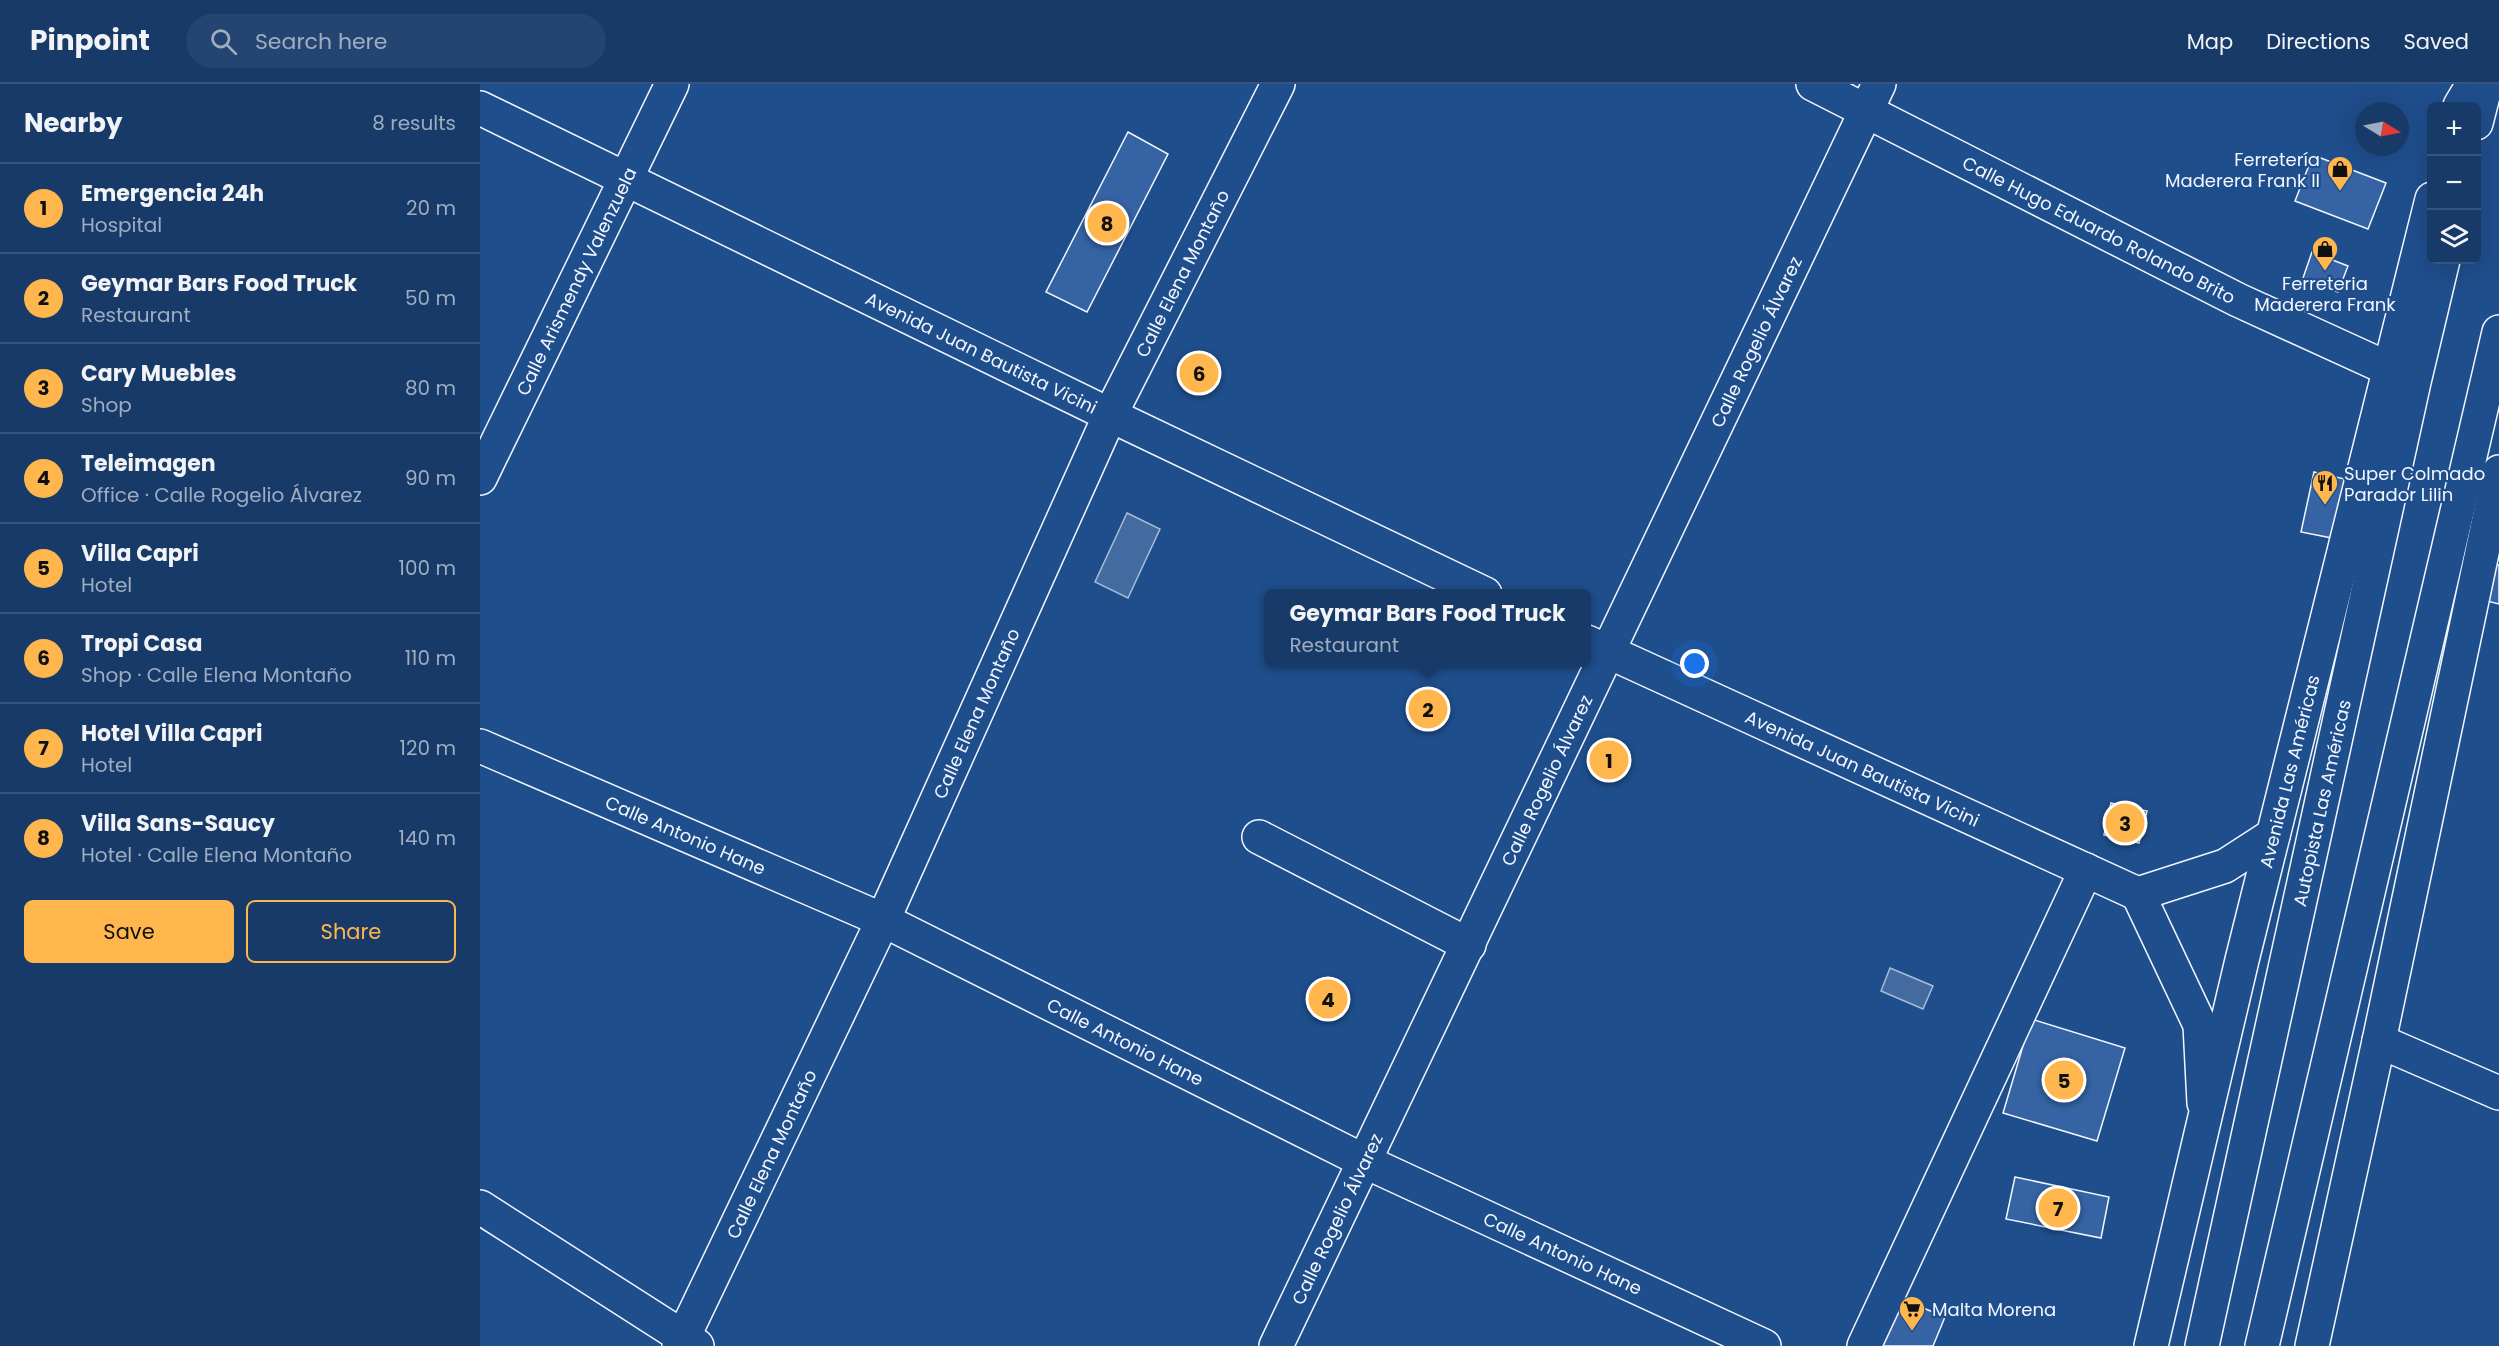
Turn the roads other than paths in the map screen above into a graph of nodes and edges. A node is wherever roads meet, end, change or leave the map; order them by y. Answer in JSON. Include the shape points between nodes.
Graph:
{"nodes":[{"id":1,"x":672,"y":84,"type":"edge"},
{"id":2,"x":1278,"y":84,"type":"edge"},
{"id":3,"x":1812,"y":84,"type":"edge"},
{"id":4,"x":2472,"y":84,"type":"edge"},
{"id":5,"x":2486,"y":84,"type":"edge"},
{"id":6,"x":1873,"y":98,"type":"edge"},
{"id":7,"x":2462,"y":102,"type":"edge"},
{"id":8,"x":2481,"y":104,"type":"edge"},
{"id":9,"x":480,"y":108,"type":"edge"},
{"id":10,"x":625,"y":180,"type":"junction"},
{"id":11,"x":2429,"y":210,"type":"edge"},
{"id":12,"x":2442,"y":264,"type":"edge"},
{"id":13,"x":2499,"y":332,"type":"edge"},
{"id":14,"x":2389,"y":369,"type":"junction"},
{"id":15,"x":1110,"y":415,"type":"junction"},
{"id":16,"x":2499,"y":472,"type":"edge"},
{"id":17,"x":480,"y":478,"type":"edge"},
{"id":18,"x":2491,"y":552,"type":"edge"},
{"id":19,"x":1475,"y":589,"type":"edge"},
{"id":20,"x":1598,"y":647,"type":"edge"},
{"id":21,"x":1591,"y":663,"type":"edge"},
{"id":22,"x":1589,"y":667,"type":"edge"},
{"id":23,"x":480,"y":746,"type":"edge"},
{"id":24,"x":2273,"y":836,"type":"junction"},
{"id":25,"x":1259,"y":837,"type":"dead end"},
{"id":26,"x":2086,"y":870,"type":"junction"},
{"id":27,"x":2138,"y":894,"type":"junction"},
{"id":28,"x":883,"y":920,"type":"junction"},
{"id":29,"x":1469,"y":945,"type":"junction"},
{"id":30,"x":2379,"y":1041,"type":"junction"},
{"id":31,"x":2499,"y":1093,"type":"edge"},
{"id":32,"x":2205,"y":1121,"type":"junction"},
{"id":33,"x":1366,"y":1162,"type":"junction"},
{"id":34,"x":480,"y":1207,"type":"edge"},
{"id":35,"x":687,"y":1343,"type":"edge"},
{"id":36,"x":1276,"y":1346,"type":"edge"},
{"id":37,"x":1764,"y":1346,"type":"edge"},
{"id":38,"x":1864,"y":1346,"type":"edge"},
{"id":39,"x":2151,"y":1346,"type":"edge"},
{"id":40,"x":2202,"y":1346,"type":"edge"},
{"id":41,"x":2262,"y":1346,"type":"edge"},
{"id":42,"x":2312,"y":1346,"type":"edge"}],
"edges":[{"from":1,"to":10,"type":"main road","name":"Calle Arismendy Valenzuela"},
{"from":2,"to":15,"type":"main road","name":"Calle Elena Montaño"},
{"from":3,"to":6,"type":"main road","name":"Calle Hugo Eduardo Rolando Brito"},
{"from":4,"to":7,"type":"main road"},
{"from":5,"to":8,"type":"main road"},
{"from":6,"to":14,"type":"main road","name":"Calle Hugo Eduardo Rolando Brito","via":[[2238,300]]},
{"from":6,"to":20,"type":"main road","name":"Calle Rogelio Álvarez"},
{"from":9,"to":10,"type":"main road","name":"Avenida Juan Bautista Vicini"},
{"from":10,"to":15,"type":"main road","name":"Avenida Juan Bautista Vicini"},
{"from":10,"to":17,"type":"main road","name":"Calle Arismendy Valenzuela"},
{"from":11,"to":14,"type":"main road","name":"Avenida Las Américas"},
{"from":12,"to":40,"type":"main road","name":"Autopista Las Américas"},
{"from":13,"to":41,"type":"main road"},
{"from":14,"to":24,"type":"main road","name":"Avenida Las Américas"},
{"from":15,"to":19,"type":"main road","name":"Avenida Juan Bautista Vicini"},
{"from":15,"to":28,"type":"main road","name":"Calle Elena Montaño"},
{"from":16,"to":18,"type":"main road"},
{"from":18,"to":30,"type":"main road"},
{"from":20,"to":21,"type":"main road","name":"Calle Rogelio Álvarez"},
{"from":20,"to":26,"type":"main road","name":"Avenida Juan Bautista Vicini"},
{"from":22,"to":29,"type":"main road","name":"Calle Rogelio Álvarez"},
{"from":23,"to":28,"type":"main road","name":"Calle Antonio Hane"},
{"from":24,"to":27,"type":"main road","via":[[2225,866]]},
{"from":24,"to":32,"type":"main road","name":"Avenida Las Américas"},
{"from":25,"to":29,"type":"main road"},
{"from":26,"to":27,"type":"main road","name":"Avenida Juan Bautista Vicini"},
{"from":26,"to":38,"type":"main road"},
{"from":27,"to":32,"type":"main road","via":[[2200,1025]]},
{"from":28,"to":33,"type":"main road","name":"Calle Antonio Hane"},
{"from":28,"to":35,"type":"main road","name":"Calle Elena Montaño"},
{"from":29,"to":33,"type":"main road","name":"Calle Rogelio Álvarez"},
{"from":30,"to":31,"type":"main road"},
{"from":30,"to":42,"type":"main road"},
{"from":32,"to":39,"type":"main road","name":"Avenida Las Américas"},
{"from":33,"to":36,"type":"main road","name":"Calle Rogelio Álvarez"},
{"from":33,"to":37,"type":"main road","name":"Calle Antonio Hane"},
{"from":34,"to":35,"type":"main road"}]}
